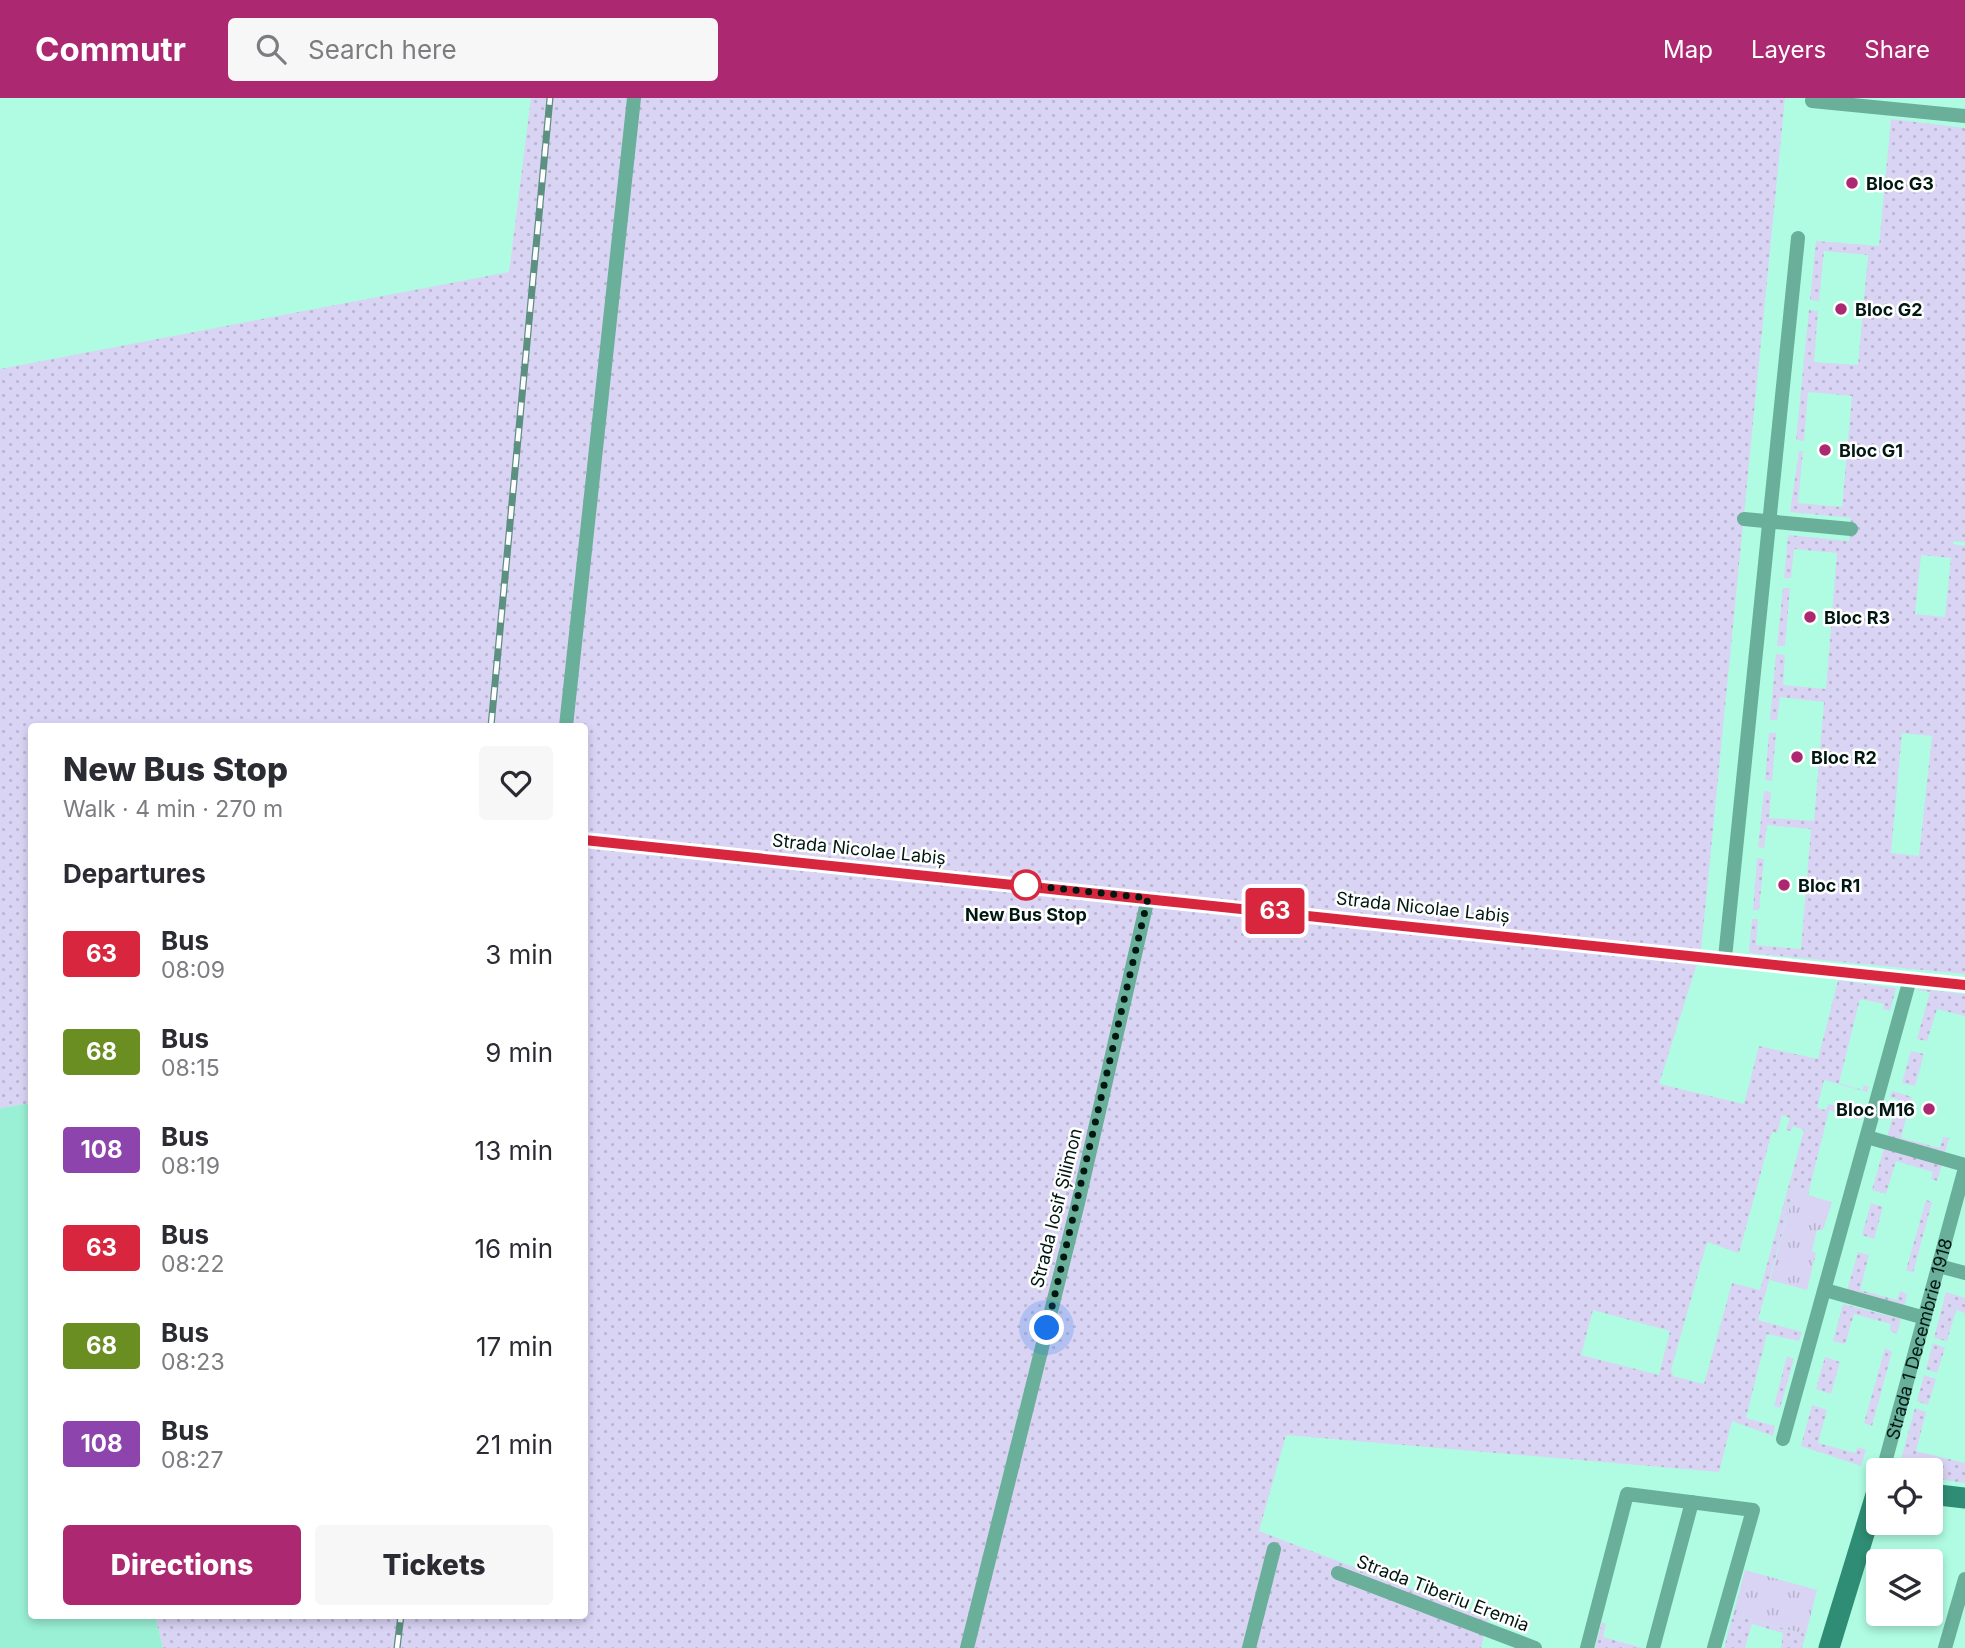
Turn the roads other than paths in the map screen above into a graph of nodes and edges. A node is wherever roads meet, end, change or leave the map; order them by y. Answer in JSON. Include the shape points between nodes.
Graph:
{"nodes":[{"id":1,"x":635,"y":98,"type":"edge"},
{"id":2,"x":1812,"y":101,"type":"dead end"},
{"id":3,"x":1965,"y":116,"type":"edge"},
{"id":4,"x":1798,"y":238,"type":"dead end"},
{"id":5,"x":1744,"y":519,"type":"dead end"},
{"id":6,"x":1769,"y":522,"type":"junction"},
{"id":7,"x":1851,"y":529,"type":"dead end"},
{"id":8,"x":566,"y":723,"type":"edge"},
{"id":9,"x":588,"y":840,"type":"edge"},
{"id":10,"x":1148,"y":898,"type":"junction"},
{"id":11,"x":1725,"y":958,"type":"junction"},
{"id":12,"x":1910,"y":979,"type":"junction"},
{"id":13,"x":1965,"y":985,"type":"edge"},
{"id":14,"x":1867,"y":1137,"type":"junction"},
{"id":15,"x":1965,"y":1166,"type":"edge"},
{"id":16,"x":1939,"y":1266,"type":"junction"},
{"id":17,"x":1965,"y":1273,"type":"edge"},
{"id":18,"x":1825,"y":1290,"type":"junction"},
{"id":19,"x":1925,"y":1318,"type":"junction"},
{"id":20,"x":1783,"y":1439,"type":"dead end"},
{"id":21,"x":1886,"y":1458,"type":"edge"},
{"id":22,"x":1943,"y":1495,"type":"edge"},
{"id":23,"x":1965,"y":1498,"type":"edge"},
{"id":24,"x":1692,"y":1502,"type":"junction"},
{"id":25,"x":1866,"y":1527,"type":"edge"},
{"id":26,"x":1274,"y":1549,"type":"dead end"},
{"id":27,"x":1338,"y":1573,"type":"dead end"},
{"id":28,"x":1965,"y":1579,"type":"edge"},
{"id":29,"x":967,"y":1648,"type":"edge"},
{"id":30,"x":1249,"y":1648,"type":"edge"},
{"id":31,"x":1535,"y":1648,"type":"edge"},
{"id":32,"x":1587,"y":1648,"type":"edge"},
{"id":33,"x":1653,"y":1648,"type":"edge"},
{"id":34,"x":1714,"y":1648,"type":"edge"},
{"id":35,"x":1829,"y":1648,"type":"edge"},
{"id":36,"x":1945,"y":1648,"type":"edge"}],
"edges":[{"from":1,"to":8,"type":"street"},
{"from":2,"to":3,"type":"street"},
{"from":4,"to":6,"type":"street"},
{"from":5,"to":6,"type":"street"},
{"from":6,"to":7,"type":"street"},
{"from":6,"to":11,"type":"street"},
{"from":9,"to":10,"type":"street","name":"Strada Nicolae Labiș"},
{"from":10,"to":11,"type":"street","name":"Strada Nicolae Labiș"},
{"from":10,"to":29,"type":"street","name":"Strada Iosif Șilimon","via":[[1078,1203]]},
{"from":11,"to":12,"type":"street","name":"Strada Nicolae Labiș"},
{"from":12,"to":13,"type":"street","name":"Strada Nicolae Labiș"},
{"from":12,"to":14,"type":"street"},
{"from":14,"to":15,"type":"street"},
{"from":14,"to":18,"type":"street"},
{"from":15,"to":16,"type":"street","name":"Strada 1 Decembrie 1918"},
{"from":16,"to":17,"type":"street"},
{"from":16,"to":19,"type":"street","name":"Strada 1 Decembrie 1918"},
{"from":18,"to":19,"type":"street"},
{"from":18,"to":20,"type":"street"},
{"from":19,"to":21,"type":"street","name":"Strada 1 Decembrie 1918"},
{"from":22,"to":23,"type":"street"},
{"from":24,"to":32,"type":"street","via":[[1627,1494]]},
{"from":24,"to":33,"type":"street"},
{"from":24,"to":34,"type":"street","via":[[1753,1510]]},
{"from":25,"to":35,"type":"street"},
{"from":26,"to":30,"type":"street"},
{"from":27,"to":31,"type":"street","name":"Strada Tiberiu Eremia"},
{"from":28,"to":36,"type":"street"}]}
